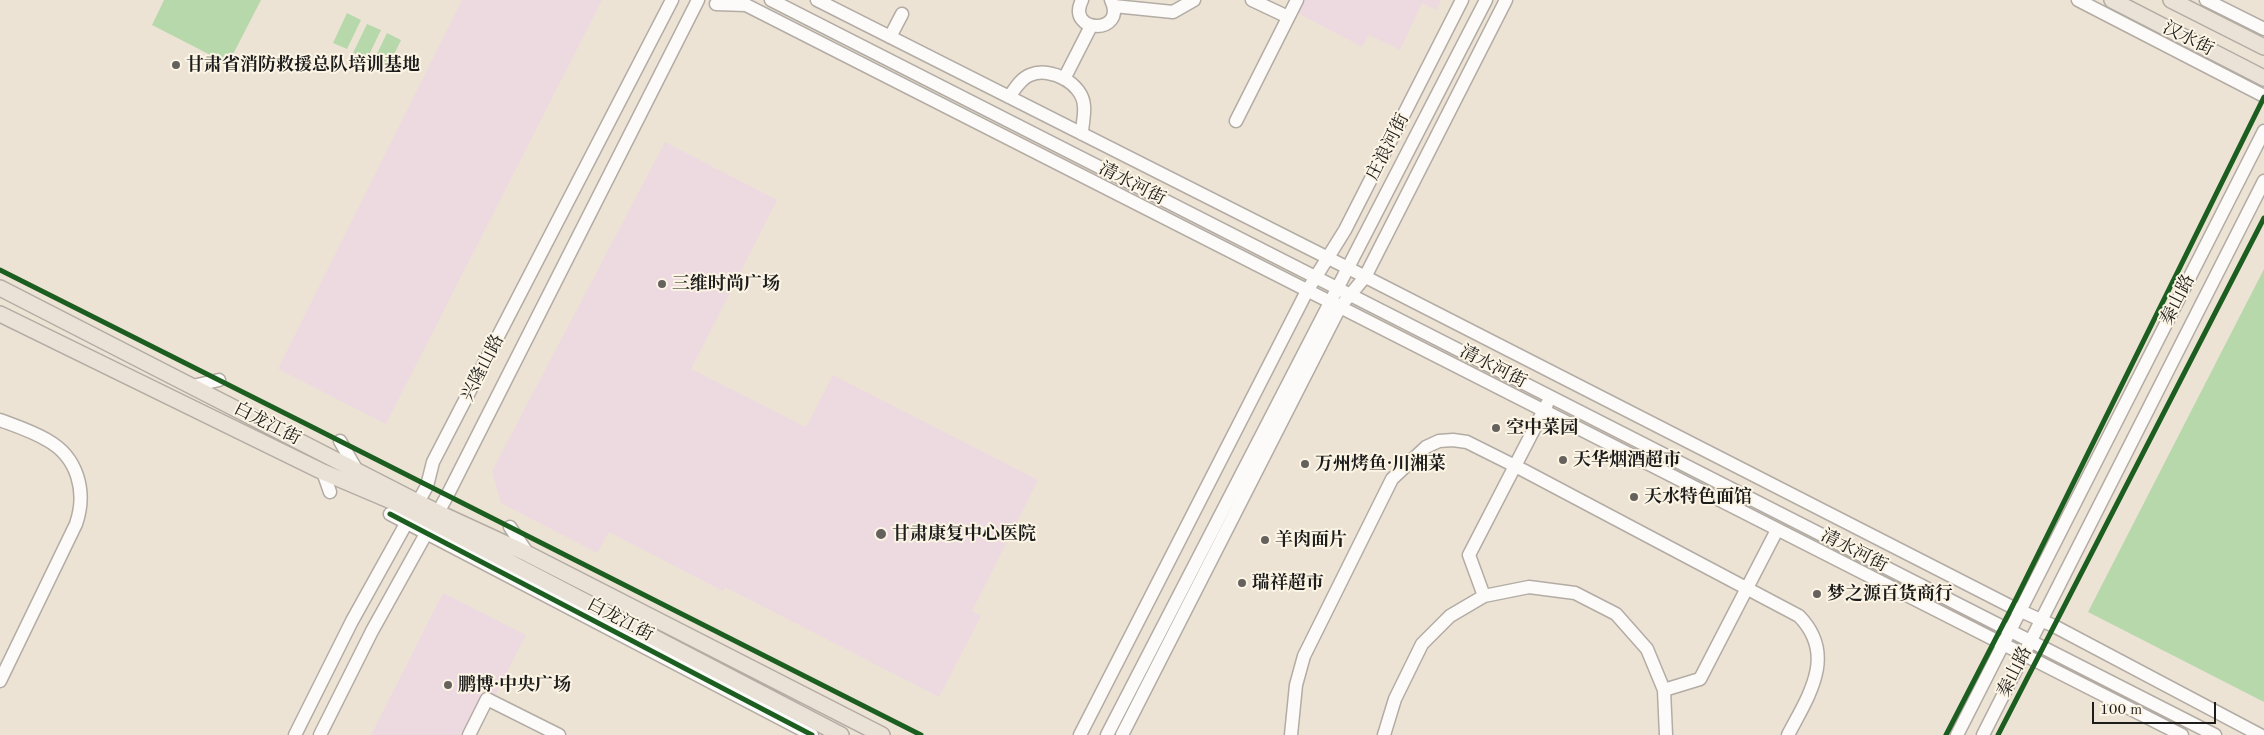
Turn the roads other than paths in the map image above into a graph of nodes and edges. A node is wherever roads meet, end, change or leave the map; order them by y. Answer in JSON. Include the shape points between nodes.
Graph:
{"nodes":[{"id":1,"x":672,"y":0,"type":"edge"},
{"id":2,"x":698,"y":0,"type":"edge"},
{"id":3,"x":771,"y":0,"type":"edge"},
{"id":4,"x":817,"y":0,"type":"edge"},
{"id":5,"x":1082,"y":0,"type":"edge"},
{"id":6,"x":1194,"y":0,"type":"edge"},
{"id":7,"x":1252,"y":0,"type":"edge"},
{"id":8,"x":1297,"y":0,"type":"edge"},
{"id":9,"x":1462,"y":0,"type":"edge"},
{"id":10,"x":1486,"y":0,"type":"edge"},
{"id":11,"x":1506,"y":0,"type":"edge"},
{"id":12,"x":2078,"y":0,"type":"edge"},
{"id":13,"x":2112,"y":0,"type":"edge"},
{"id":14,"x":2170,"y":0,"type":"edge"},
{"id":15,"x":2206,"y":0,"type":"edge"},
{"id":16,"x":1112,"y":3,"type":"edge"},
{"id":17,"x":716,"y":4,"type":"dead end"},
{"id":18,"x":2183,"y":4,"type":"edge"},
{"id":19,"x":902,"y":14,"type":"dead end"},
{"id":20,"x":1288,"y":17,"type":"junction"},
{"id":21,"x":2213,"y":21,"type":"junction"},
{"id":22,"x":2158,"y":23,"type":"junction"},
{"id":23,"x":1091,"y":26,"type":"junction"},
{"id":24,"x":2264,"y":29,"type":"edge"},
{"id":25,"x":890,"y":37,"type":"junction"},
{"id":26,"x":2200,"y":46,"type":"junction"},
{"id":27,"x":2169,"y":47,"type":"junction"},
{"id":28,"x":2264,"y":47,"type":"edge"},
{"id":29,"x":1454,"y":63,"type":"junction"},
{"id":30,"x":2264,"y":78,"type":"edge"},
{"id":31,"x":1064,"y":79,"type":"junction"},
{"id":32,"x":2264,"y":96,"type":"edge"},
{"id":33,"x":1009,"y":97,"type":"junction"},
{"id":34,"x":1452,"y":105,"type":"junction"},
{"id":35,"x":1236,"y":121,"type":"dead end"},
{"id":36,"x":2264,"y":132,"type":"edge"},
{"id":37,"x":1082,"y":134,"type":"junction"},
{"id":38,"x":1394,"y":178,"type":"junction"},
{"id":39,"x":2264,"y":181,"type":"edge"},
{"id":40,"x":1409,"y":190,"type":"junction"},
{"id":41,"x":1363,"y":195,"type":"junction"},
{"id":42,"x":1380,"y":204,"type":"junction"},
{"id":43,"x":1328,"y":258,"type":"junction"},
{"id":44,"x":1348,"y":268,"type":"junction"},
{"id":45,"x":1316,"y":277,"type":"junction"},
{"id":46,"x":1365,"y":277,"type":"junction"},
{"id":47,"x":0,"y":288,"type":"edge"},
{"id":48,"x":1338,"y":288,"type":"junction"},
{"id":49,"x":1308,"y":291,"type":"junction"},
{"id":50,"x":1350,"y":295,"type":"junction"},
{"id":51,"x":1335,"y":304,"type":"junction"},
{"id":52,"x":0,"y":314,"type":"edge"},
{"id":53,"x":219,"y":380,"type":"dead end"},
{"id":54,"x":193,"y":386,"type":"junction"},
{"id":55,"x":1551,"y":397,"type":"junction"},
{"id":56,"x":1544,"y":411,"type":"junction"},
{"id":57,"x":0,"y":420,"type":"edge"},
{"id":58,"x":1676,"y":436,"type":"junction"},
{"id":59,"x":340,"y":441,"type":"dead end"},
{"id":60,"x":1666,"y":456,"type":"junction"},
{"id":61,"x":1515,"y":466,"type":"junction"},
{"id":62,"x":356,"y":469,"type":"junction"},
{"id":63,"x":1660,"y":470,"type":"junction"},
{"id":64,"x":323,"y":472,"type":"junction"},
{"id":65,"x":330,"y":492,"type":"dead end"},
{"id":66,"x":412,"y":512,"type":"junction"},
{"id":67,"x":390,"y":514,"type":"dead end"},
{"id":68,"x":432,"y":522,"type":"junction"},
{"id":69,"x":510,"y":527,"type":"dead end"},
{"id":70,"x":1777,"y":530,"type":"junction"},
{"id":71,"x":528,"y":554,"type":"junction"},
{"id":72,"x":501,"y":558,"type":"junction"},
{"id":73,"x":519,"y":582,"type":"junction"},
{"id":74,"x":1748,"y":588,"type":"junction"},
{"id":75,"x":1484,"y":596,"type":"junction"},
{"id":76,"x":2020,"y":610,"type":"junction"},
{"id":77,"x":2041,"y":620,"type":"junction"},
{"id":78,"x":635,"y":629,"type":"junction"},
{"id":79,"x":2010,"y":630,"type":"junction"},
{"id":80,"x":610,"y":631,"type":"junction"},
{"id":81,"x":2030,"y":641,"type":"junction"},
{"id":82,"x":2003,"y":644,"type":"junction"},
{"id":83,"x":2023,"y":655,"type":"junction"},
{"id":84,"x":0,"y":681,"type":"edge"},
{"id":85,"x":1664,"y":690,"type":"junction"},
{"id":86,"x":294,"y":735,"type":"edge"},
{"id":87,"x":320,"y":735,"type":"edge"},
{"id":88,"x":469,"y":735,"type":"edge"},
{"id":89,"x":559,"y":735,"type":"edge"},
{"id":90,"x":812,"y":735,"type":"edge"},
{"id":91,"x":841,"y":735,"type":"edge"},
{"id":92,"x":882,"y":735,"type":"edge"},
{"id":93,"x":1080,"y":735,"type":"edge"},
{"id":94,"x":1107,"y":735,"type":"edge"},
{"id":95,"x":1122,"y":735,"type":"edge"},
{"id":96,"x":1291,"y":735,"type":"edge"},
{"id":97,"x":1384,"y":735,"type":"edge"},
{"id":98,"x":1666,"y":735,"type":"edge"},
{"id":99,"x":1788,"y":735,"type":"edge"},
{"id":100,"x":1957,"y":735,"type":"edge"},
{"id":101,"x":1983,"y":735,"type":"edge"},
{"id":102,"x":2182,"y":735,"type":"edge"},
{"id":103,"x":2215,"y":735,"type":"edge"},
{"id":104,"x":2260,"y":735,"type":"edge"}],
"edges":[{"from":1,"to":66,"type":"street","name":"兴隆山路","via":[[434,462],[427,486]]},
{"from":2,"to":68,"type":"street","name":"兴隆山路"},
{"from":3,"to":45,"type":"street","name":"清水河街"},
{"from":4,"to":25,"type":"street"},
{"from":5,"to":23,"type":"street","via":[[1079,8],[1081,17]]},
{"from":6,"to":16,"type":"street","via":[[1173,12]]},
{"from":7,"to":20,"type":"street"},
{"from":8,"to":20,"type":"street"},
{"from":9,"to":41,"type":"street","name":"庄浪河街"},
{"from":10,"to":29,"type":"street"},
{"from":11,"to":34,"type":"street"},
{"from":12,"to":27,"type":"street"},
{"from":13,"to":22,"type":"main road","name":"汉水街"},
{"from":14,"to":18,"type":"main road","name":"汉水街"},
{"from":15,"to":24,"type":"street"},
{"from":16,"to":23,"type":"street","via":[[1113,15],[1108,22]]},
{"from":17,"to":49,"type":"street","via":[[746,5]]},
{"from":18,"to":21,"type":"main road","name":"汉水街"},
{"from":19,"to":25,"type":"street"},
{"from":20,"to":35,"type":"street"},
{"from":21,"to":26,"type":"main road"},
{"from":21,"to":28,"type":"main road","name":"汉水街"},
{"from":22,"to":26,"type":"main road","name":"汉水街"},
{"from":22,"to":27,"type":"street"},
{"from":23,"to":31,"type":"street"},
{"from":25,"to":33,"type":"street"},
{"from":26,"to":30,"type":"main road","name":"汉水街"},
{"from":27,"to":32,"type":"street"},
{"from":29,"to":34,"type":"street"},
{"from":29,"to":38,"type":"street"},
{"from":31,"to":33,"type":"street","via":[[1046,73],[1030,75]]},
{"from":31,"to":37,"type":"street","via":[[1080,92],[1084,106]]},
{"from":33,"to":37,"type":"street"},
{"from":34,"to":40,"type":"street"},
{"from":36,"to":76,"type":"street","name":"秦山路"},
{"from":37,"to":43,"type":"street"},
{"from":38,"to":41,"type":"street"},
{"from":38,"to":42,"type":"street"},
{"from":39,"to":77,"type":"street","name":"秦山路"},
{"from":40,"to":42,"type":"street"},
{"from":40,"to":46,"type":"street"},
{"from":41,"to":43,"type":"street","name":"庄浪河街"},
{"from":42,"to":44,"type":"street"},
{"from":43,"to":44,"type":"street"},
{"from":43,"to":45,"type":"street","name":"庄浪河街"},
{"from":44,"to":46,"type":"street"},
{"from":44,"to":48,"type":"street"},
{"from":45,"to":48,"type":"street","name":"清水河街"},
{"from":45,"to":49,"type":"street","name":"庄浪河街"},
{"from":46,"to":50,"type":"street"},
{"from":46,"to":58,"type":"street"},
{"from":47,"to":54,"type":"main road","name":"白龙江街"},
{"from":48,"to":50,"type":"street","name":"清水河街"},
{"from":48,"to":51,"type":"street"},
{"from":49,"to":51,"type":"street"},
{"from":49,"to":93,"type":"street","name":"庄浪河街"},
{"from":50,"to":51,"type":"street"},
{"from":50,"to":55,"type":"street","name":"清水河街"},
{"from":51,"to":56,"type":"street"},
{"from":51,"to":94,"type":"street"},
{"from":51,"to":95,"type":"street"},
{"from":52,"to":64,"type":"main road","name":"白龙江街"},
{"from":53,"to":54,"type":"street"},
{"from":54,"to":62,"type":"main road","name":"白龙江街"},
{"from":55,"to":56,"type":"street"},
{"from":55,"to":60,"type":"street","name":"清水河街"},
{"from":56,"to":61,"type":"street"},
{"from":56,"to":63,"type":"street"},
{"from":57,"to":84,"type":"street","via":[[40,436],[62,451],[77,473],[82,499],[76,524]]},
{"from":58,"to":60,"type":"street"},
{"from":58,"to":76,"type":"street"},
{"from":59,"to":62,"type":"street"},
{"from":60,"to":63,"type":"street"},
{"from":60,"to":79,"type":"street","name":"清水河街"},
{"from":61,"to":74,"type":"street"},
{"from":61,"to":75,"type":"street","via":[[1469,555]]},
{"from":61,"to":96,"type":"street","via":[[1467,442],[1439,441],[1426,447],[1392,479],[1304,656],[1296,685]]},
{"from":62,"to":66,"type":"main road","name":"白龙江街"},
{"from":63,"to":70,"type":"street"},
{"from":64,"to":65,"type":"street"},
{"from":64,"to":66,"type":"main road","name":"白龙江街"},
{"from":66,"to":67,"type":"street","name":"白龙江街"},
{"from":66,"to":68,"type":"main road","name":"白龙江街"},
{"from":66,"to":86,"type":"street","name":"兴隆山路"},
{"from":68,"to":71,"type":"main road","name":"白龙江街"},
{"from":68,"to":72,"type":"main road","name":"白龙江街"},
{"from":68,"to":73,"type":"street","name":"白龙江街"},
{"from":68,"to":87,"type":"street","name":"兴隆山路"},
{"from":69,"to":71,"type":"street"},
{"from":70,"to":74,"type":"street"},
{"from":70,"to":82,"type":"street"},
{"from":71,"to":92,"type":"main road","name":"白龙江街"},
{"from":72,"to":73,"type":"street"},
{"from":72,"to":78,"type":"main road","name":"白龙江街"},
{"from":73,"to":80,"type":"street","name":"白龙江街"},
{"from":74,"to":85,"type":"street","via":[[1700,679]]},
{"from":74,"to":99,"type":"street","via":[[1799,616],[1815,638],[1818,652],[1813,686]]},
{"from":75,"to":85,"type":"street","via":[[1529,587],[1575,593],[1616,614],[1647,649]]},
{"from":75,"to":97,"type":"street","via":[[1450,616],[1422,644],[1395,699]]},
{"from":76,"to":77,"type":"street"},
{"from":76,"to":79,"type":"street","name":"秦山路"},
{"from":77,"to":81,"type":"street","name":"秦山路"},
{"from":77,"to":104,"type":"street"},
{"from":78,"to":80,"type":"street"},
{"from":78,"to":91,"type":"main road","name":"白龙江街"},
{"from":79,"to":81,"type":"street","name":"清水河街"},
{"from":79,"to":82,"type":"street","name":"秦山路"},
{"from":80,"to":90,"type":"street","name":"白龙江街"},
{"from":81,"to":83,"type":"street","name":"秦山路"},
{"from":81,"to":103,"type":"street","name":"清水河街"},
{"from":82,"to":83,"type":"street"},
{"from":82,"to":100,"type":"street","name":"秦山路"},
{"from":83,"to":101,"type":"street","name":"秦山路"},
{"from":83,"to":102,"type":"street"},
{"from":85,"to":98,"type":"street"},
{"from":88,"to":89,"type":"street","via":[[487,699]]}]}
